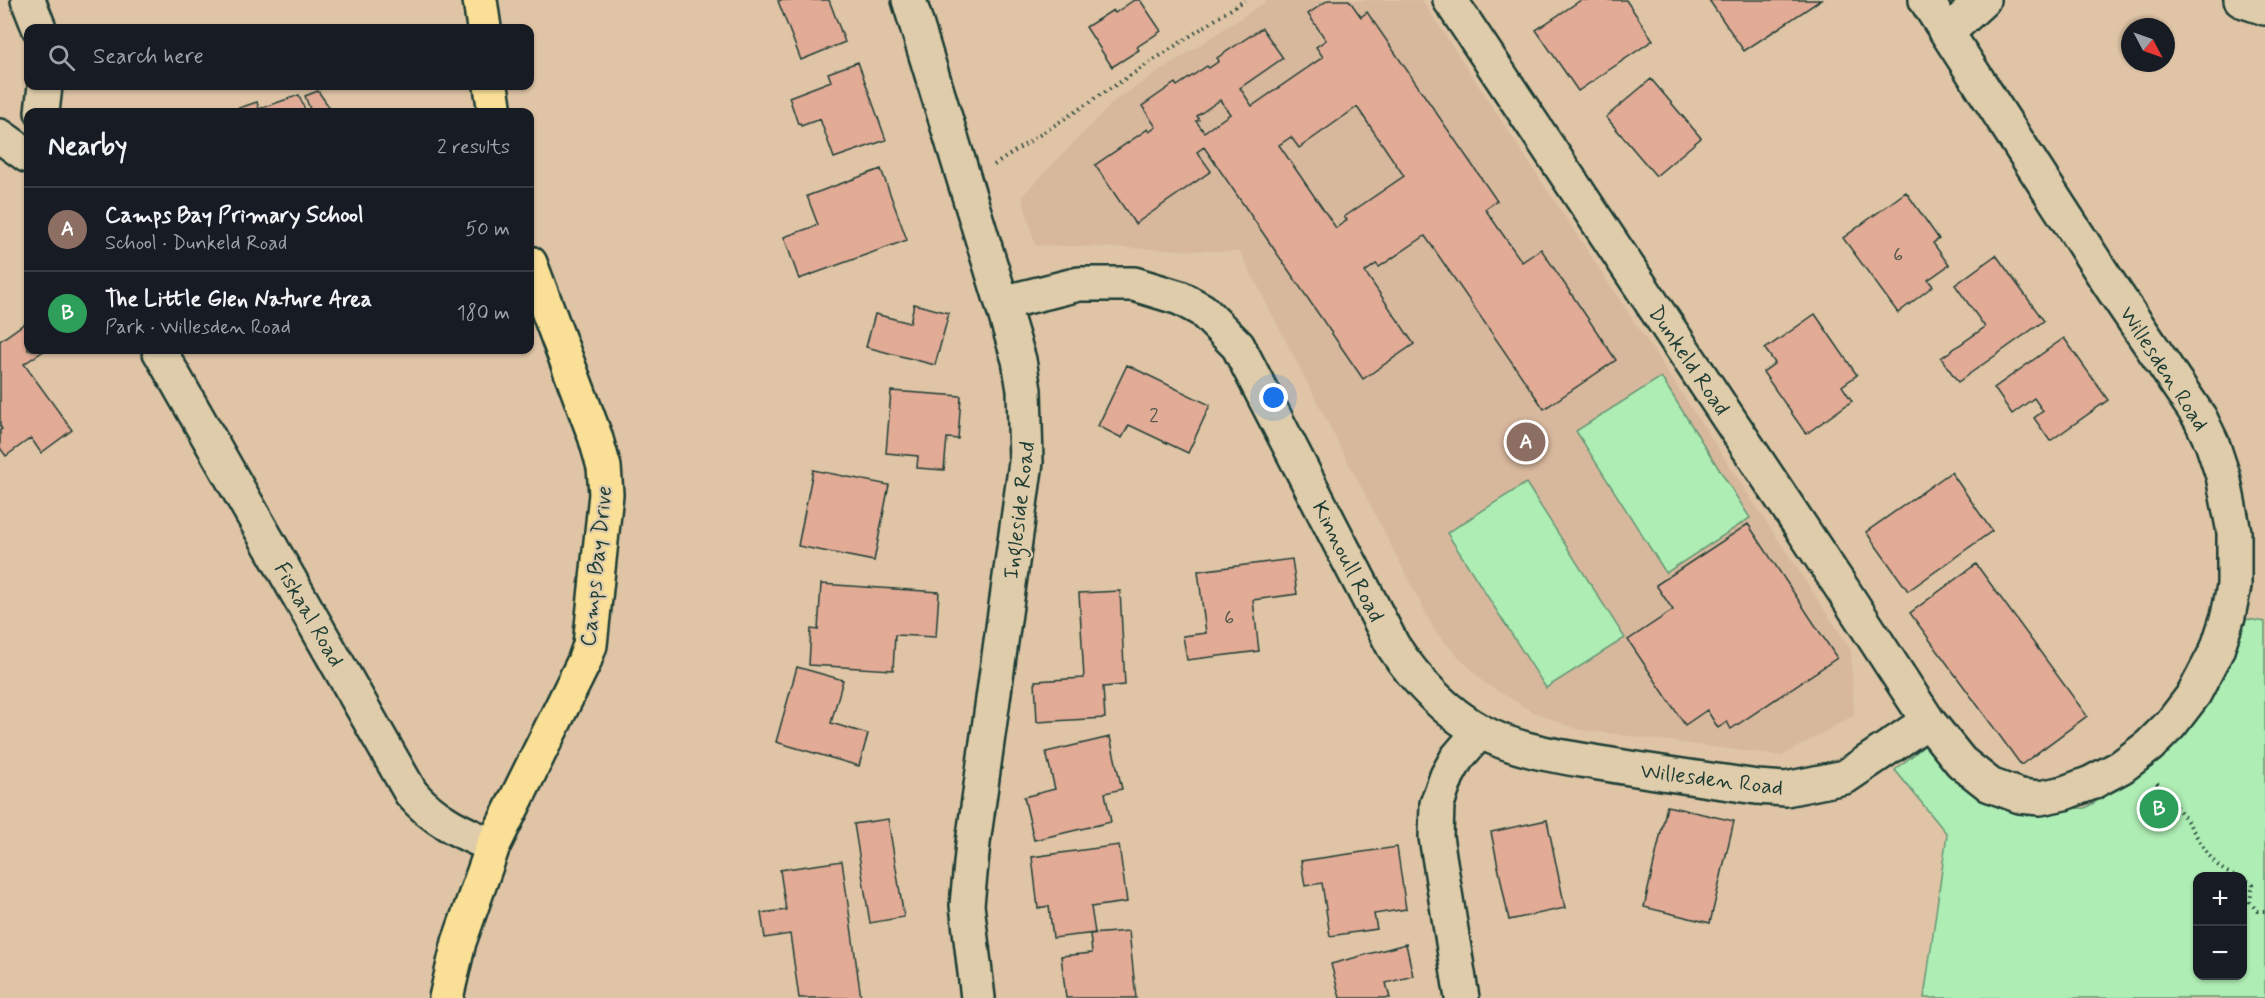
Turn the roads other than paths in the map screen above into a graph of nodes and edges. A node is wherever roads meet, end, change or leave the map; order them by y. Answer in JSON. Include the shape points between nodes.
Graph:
{"nodes":[{"id":1,"x":28,"y":0,"type":"edge"},
{"id":2,"x":480,"y":0,"type":"edge"},
{"id":3,"x":909,"y":0,"type":"edge"},
{"id":4,"x":1450,"y":0,"type":"edge"},
{"id":5,"x":1926,"y":0,"type":"edge"},
{"id":6,"x":1983,"y":0,"type":"edge"},
{"id":7,"x":2241,"y":0,"type":"edge"},
{"id":8,"x":2265,"y":8,"type":"edge"},
{"id":9,"x":37,"y":24,"type":"edge"},
{"id":10,"x":483,"y":24,"type":"edge"},
{"id":11,"x":1948,"y":32,"type":"junction"},
{"id":12,"x":45,"y":90,"type":"edge"},
{"id":13,"x":492,"y":90,"type":"edge"},
{"id":14,"x":42,"y":108,"type":"edge"},
{"id":15,"x":494,"y":108,"type":"edge"},
{"id":16,"x":534,"y":274,"type":"edge"},
{"id":17,"x":1002,"y":303,"type":"junction"},
{"id":18,"x":161,"y":354,"type":"edge"},
{"id":19,"x":1928,"y":721,"type":"junction"},
{"id":20,"x":1480,"y":731,"type":"junction"},
{"id":21,"x":493,"y":846,"type":"junction"},
{"id":22,"x":446,"y":998,"type":"edge"},
{"id":23,"x":978,"y":998,"type":"edge"},
{"id":24,"x":1462,"y":998,"type":"edge"}],
"edges":[{"from":1,"to":9,"type":"street"},
{"from":2,"to":10,"type":"main road"},
{"from":3,"to":17,"type":"street","name":"Ingleside Road"},
{"from":4,"to":19,"type":"street","name":"Dunkeld Road"},
{"from":5,"to":11,"type":"street","name":"Willesden Road"},
{"from":6,"to":11,"type":"street"},
{"from":7,"to":8,"type":"street"},
{"from":11,"to":19,"type":"street","name":"Willesden Road","via":[[2200,418],[2223,476],[2235,559],[2228,616],[2217,650],[2194,694],[2171,724],[2135,757],[2091,783],[2040,798],[2020,796],[1990,785],[1961,762]]},
{"from":12,"to":14,"type":"street"},
{"from":13,"to":15,"type":"main road"},
{"from":16,"to":21,"type":"main road","name":"Camps Bay Drive","via":[[595,436],[604,467],[606,495],[590,645]]},
{"from":17,"to":20,"type":"street","name":"Kinnoull Road","via":[[1079,284],[1134,284],[1180,298],[1202,310],[1238,346],[1408,669],[1429,692]]},
{"from":17,"to":23,"type":"street","name":"Ingleside Road","via":[[1024,390],[1026,462],[967,905]]},
{"from":18,"to":21,"type":"street","name":"Fiskaal Road","via":[[411,793],[424,809],[447,825]]},
{"from":19,"to":20,"type":"street","name":"Willesden Road","via":[[1845,777],[1786,789],[1548,754]]},
{"from":20,"to":24,"type":"street","via":[[1457,758],[1437,804],[1436,837]]},
{"from":21,"to":22,"type":"main road","name":"Camps Bay Drive","via":[[459,942]]}]}
